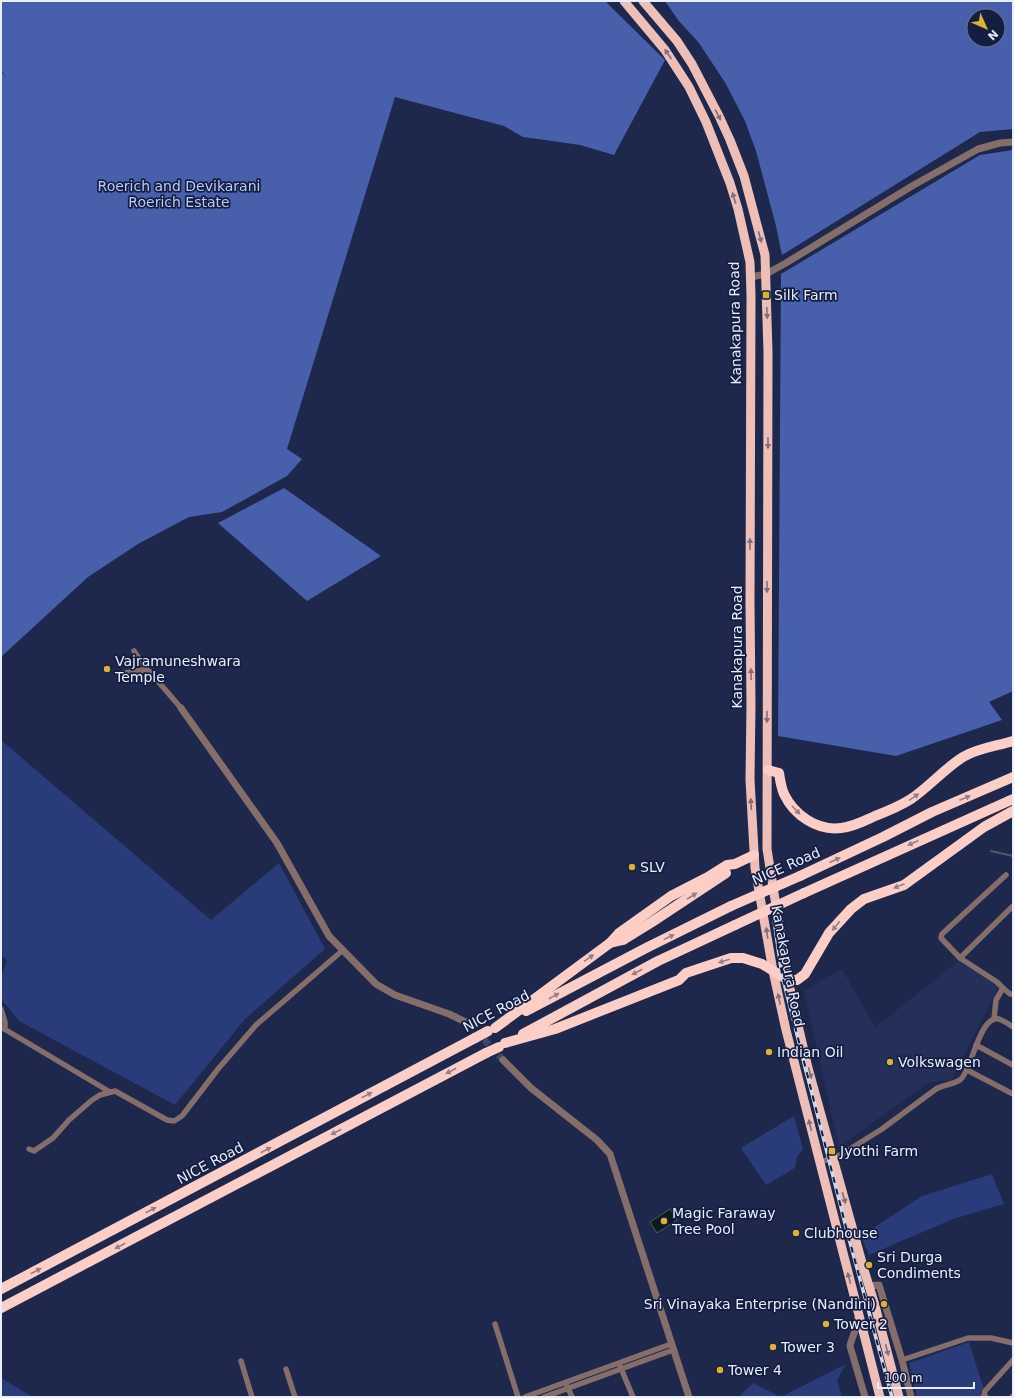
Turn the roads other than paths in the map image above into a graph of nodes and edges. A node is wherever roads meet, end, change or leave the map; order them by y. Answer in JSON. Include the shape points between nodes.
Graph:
{"nodes":[{"id":1,"x":624,"y":1,"type":"edge"},
{"id":2,"x":643,"y":1,"type":"edge"},
{"id":3,"x":647,"y":1,"type":"edge"},
{"id":4,"x":657,"y":16,"type":"junction"},
{"id":5,"x":1013,"y":142,"type":"edge"},
{"id":6,"x":766,"y":274,"type":"junction"},
{"id":7,"x":751,"y":277,"type":"junction"},
{"id":8,"x":134,"y":651,"type":"dead end"},
{"id":9,"x":150,"y":672,"type":"junction"},
{"id":10,"x":119,"y":674,"type":"dead end"},
{"id":11,"x":767,"y":690,"type":"junction"},
{"id":12,"x":751,"y":692,"type":"junction"},
{"id":13,"x":181,"y":708,"type":"joint"},
{"id":14,"x":1013,"y":741,"type":"edge"},
{"id":15,"x":768,"y":770,"type":"junction"},
{"id":16,"x":1013,"y":777,"type":"edge"},
{"id":17,"x":1013,"y":799,"type":"edge"},
{"id":18,"x":1013,"y":811,"type":"edge"},
{"id":19,"x":754,"y":855,"type":"junction"},
{"id":20,"x":1006,"y":876,"type":"dead end"},
{"id":21,"x":1013,"y":906,"type":"edge"},
{"id":22,"x":343,"y":950,"type":"junction"},
{"id":23,"x":960,"y":958,"type":"junction"},
{"id":24,"x":773,"y":971,"type":"junction"},
{"id":25,"x":788,"y":980,"type":"junction"},
{"id":26,"x":1002,"y":988,"type":"junction"},
{"id":27,"x":1013,"y":994,"type":"edge"},
{"id":28,"x":1,"y":1009,"type":"edge"},
{"id":29,"x":994,"y":1020,"type":"junction"},
{"id":30,"x":470,"y":1024,"type":"tunnel mouth"},
{"id":31,"x":1013,"y":1027,"type":"edge"},
{"id":32,"x":3,"y":1028,"type":"edge"},
{"id":33,"x":492,"y":1030,"type":"junction"},
{"id":34,"x":502,"y":1045,"type":"junction"},
{"id":35,"x":976,"y":1046,"type":"junction"},
{"id":36,"x":503,"y":1060,"type":"tunnel mouth"},
{"id":37,"x":1013,"y":1065,"type":"edge"},
{"id":38,"x":967,"y":1070,"type":"junction"},
{"id":39,"x":110,"y":1092,"type":"junction"},
{"id":40,"x":1013,"y":1094,"type":"edge"},
{"id":41,"x":29,"y":1149,"type":"dead end"},
{"id":42,"x":834,"y":1157,"type":"junction"},
{"id":43,"x":819,"y":1163,"type":"junction"},
{"id":44,"x":869,"y":1286,"type":"junction"},
{"id":45,"x":1,"y":1288,"type":"edge"},
{"id":46,"x":1,"y":1308,"type":"edge"},
{"id":47,"x":857,"y":1313,"type":"junction"},
{"id":48,"x":495,"y":1324,"type":"dead end"},
{"id":49,"x":1013,"y":1343,"type":"edge"},
{"id":50,"x":672,"y":1347,"type":"junction"},
{"id":51,"x":902,"y":1360,"type":"junction"},
{"id":52,"x":1013,"y":1360,"type":"edge"},
{"id":53,"x":241,"y":1361,"type":"dead end"},
{"id":54,"x":619,"y":1363,"type":"junction"},
{"id":55,"x":286,"y":1369,"type":"dead end"},
{"id":56,"x":621,"y":1369,"type":"junction"},
{"id":57,"x":566,"y":1382,"type":"junction"},
{"id":58,"x":568,"y":1388,"type":"junction"},
{"id":59,"x":252,"y":1397,"type":"edge"},
{"id":60,"x":295,"y":1397,"type":"edge"},
{"id":61,"x":518,"y":1397,"type":"edge"},
{"id":62,"x":525,"y":1397,"type":"edge"},
{"id":63,"x":544,"y":1397,"type":"edge"},
{"id":64,"x":572,"y":1397,"type":"edge"},
{"id":65,"x":633,"y":1397,"type":"edge"},
{"id":66,"x":689,"y":1397,"type":"edge"},
{"id":67,"x":865,"y":1397,"type":"edge"},
{"id":68,"x":880,"y":1397,"type":"edge"},
{"id":69,"x":899,"y":1397,"type":"edge"},
{"id":70,"x":911,"y":1397,"type":"edge"},
{"id":71,"x":986,"y":1397,"type":"edge"}],
"edges":[{"from":7,"to":1,"type":"highway","name":"Kanakapura Road","one_way":true,"via":[[738,209],[706,122],[689,87],[665,50]]},
{"from":2,"to":4,"type":"highway","name":"Kanakapura Road"},
{"from":3,"to":4,"type":"street"},
{"from":4,"to":6,"type":"highway","name":"Kanakapura Road","one_way":true,"via":[[692,64],[730,140],[744,176],[762,242]]},
{"from":5,"to":6,"type":"street","via":[[978,149]]},
{"from":6,"to":7,"type":"street"},
{"from":6,"to":11,"type":"highway","name":"Kanakapura Road","one_way":true},
{"from":12,"to":7,"type":"highway","name":"Kanakapura Road","one_way":true},
{"from":8,"to":9,"type":"street"},
{"from":9,"to":10,"type":"street","via":[[143,670]]},
{"from":9,"to":13,"type":"street"},
{"from":11,"to":12,"type":"highway"},
{"from":11,"to":15,"type":"highway","name":"Kanakapura Road","one_way":true},
{"from":19,"to":12,"type":"highway","name":"Kanakapura Road","one_way":true,"via":[[750,780]]},
{"from":13,"to":22,"type":"street","via":[[277,843],[329,936]]},
{"from":15,"to":14,"type":"highway","one_way":true,"via":[[779,773],[790,804],[805,819],[840,828],[853,825],[910,800],[965,756]]},
{"from":15,"to":25,"type":"highway","name":"Kanakapura Road","via":[[767,849]]},
{"from":33,"to":16,"type":"highway","name":"NICE Road","one_way":true,"bridge":true,"via":[[731,906]]},
{"from":17,"to":34,"type":"highway","one_way":true,"bridge":true,"via":[[658,961]]},
{"from":18,"to":25,"type":"highway","one_way":true,"via":[[984,827],[904,885],[864,899],[845,915],[830,933],[805,974],[797,980]]},
{"from":24,"to":19,"type":"highway","name":"Kanakapura Road","one_way":true},
{"from":33,"to":19,"type":"highway","one_way":true,"via":[[671,896],[727,865]]},
{"from":20,"to":23,"type":"street","via":[[942,934],[941,938]]},
{"from":21,"to":23,"type":"street"},
{"from":22,"to":30,"type":"street","via":[[376,984],[395,995]]},
{"from":22,"to":39,"type":"street","via":[[256,1025],[182,1116],[174,1122],[114,1091]]},
{"from":23,"to":26,"type":"street"},
{"from":24,"to":25,"type":"highway"},
{"from":24,"to":34,"type":"highway","one_way":true,"via":[[762,964],[743,958],[731,958],[686,973],[679,980],[555,1029]]},
{"from":43,"to":24,"type":"highway","name":"Kanakapura Road","one_way":true},
{"from":25,"to":42,"type":"highway","name":"Kanakapura Road","one_way":true,"via":[[808,1068]]},
{"from":26,"to":27,"type":"street"},
{"from":26,"to":29,"type":"street","via":[[996,1000]]},
{"from":28,"to":32,"type":"street","via":[[5,1022]]},
{"from":29,"to":31,"type":"street","via":[[999,1019]]},
{"from":29,"to":35,"type":"street","via":[[988,1023]]},
{"from":32,"to":39,"type":"street"},
{"from":45,"to":33,"type":"highway","name":"NICE Road","one_way":true,"bridge":true},
{"from":34,"to":46,"type":"highway","one_way":true,"bridge":true},
{"from":35,"to":37,"type":"street"},
{"from":35,"to":38,"type":"street"},
{"from":36,"to":50,"type":"street","via":[[531,1088],[597,1140],[610,1154]]},
{"from":38,"to":40,"type":"street"},
{"from":38,"to":42,"type":"street","via":[[961,1080],[936,1089],[882,1129]]},
{"from":39,"to":41,"type":"street","via":[[92,1100],[53,1138],[34,1151]]},
{"from":42,"to":43,"type":"street"},
{"from":42,"to":44,"type":"highway","name":"Kanakapura Road","one_way":true},
{"from":47,"to":43,"type":"highway","name":"Kanakapura Road","one_way":true},
{"from":44,"to":51,"type":"street","via":[[879,1285]]},
{"from":44,"to":69,"type":"highway","name":"Kanakapura Road","one_way":true},
{"from":47,"to":67,"type":"street","name":"Kanakapura Road","via":[[850,1346]]},
{"from":47,"to":68,"type":"highway","name":"Kanakapura Road"},
{"from":48,"to":61,"type":"street"},
{"from":49,"to":51,"type":"street","via":[[991,1338],[968,1338]]},
{"from":50,"to":54,"type":"street"},
{"from":50,"to":56,"type":"street"},
{"from":50,"to":66,"type":"street"},
{"from":51,"to":70,"type":"street"},
{"from":52,"to":71,"type":"street","via":[[986,1391]]},
{"from":53,"to":59,"type":"street"},
{"from":54,"to":56,"type":"street"},
{"from":54,"to":57,"type":"street"},
{"from":55,"to":60,"type":"street"},
{"from":56,"to":58,"type":"street"},
{"from":56,"to":65,"type":"street"},
{"from":57,"to":58,"type":"street"},
{"from":57,"to":62,"type":"street"},
{"from":58,"to":63,"type":"street"},
{"from":58,"to":64,"type":"street"}]}
